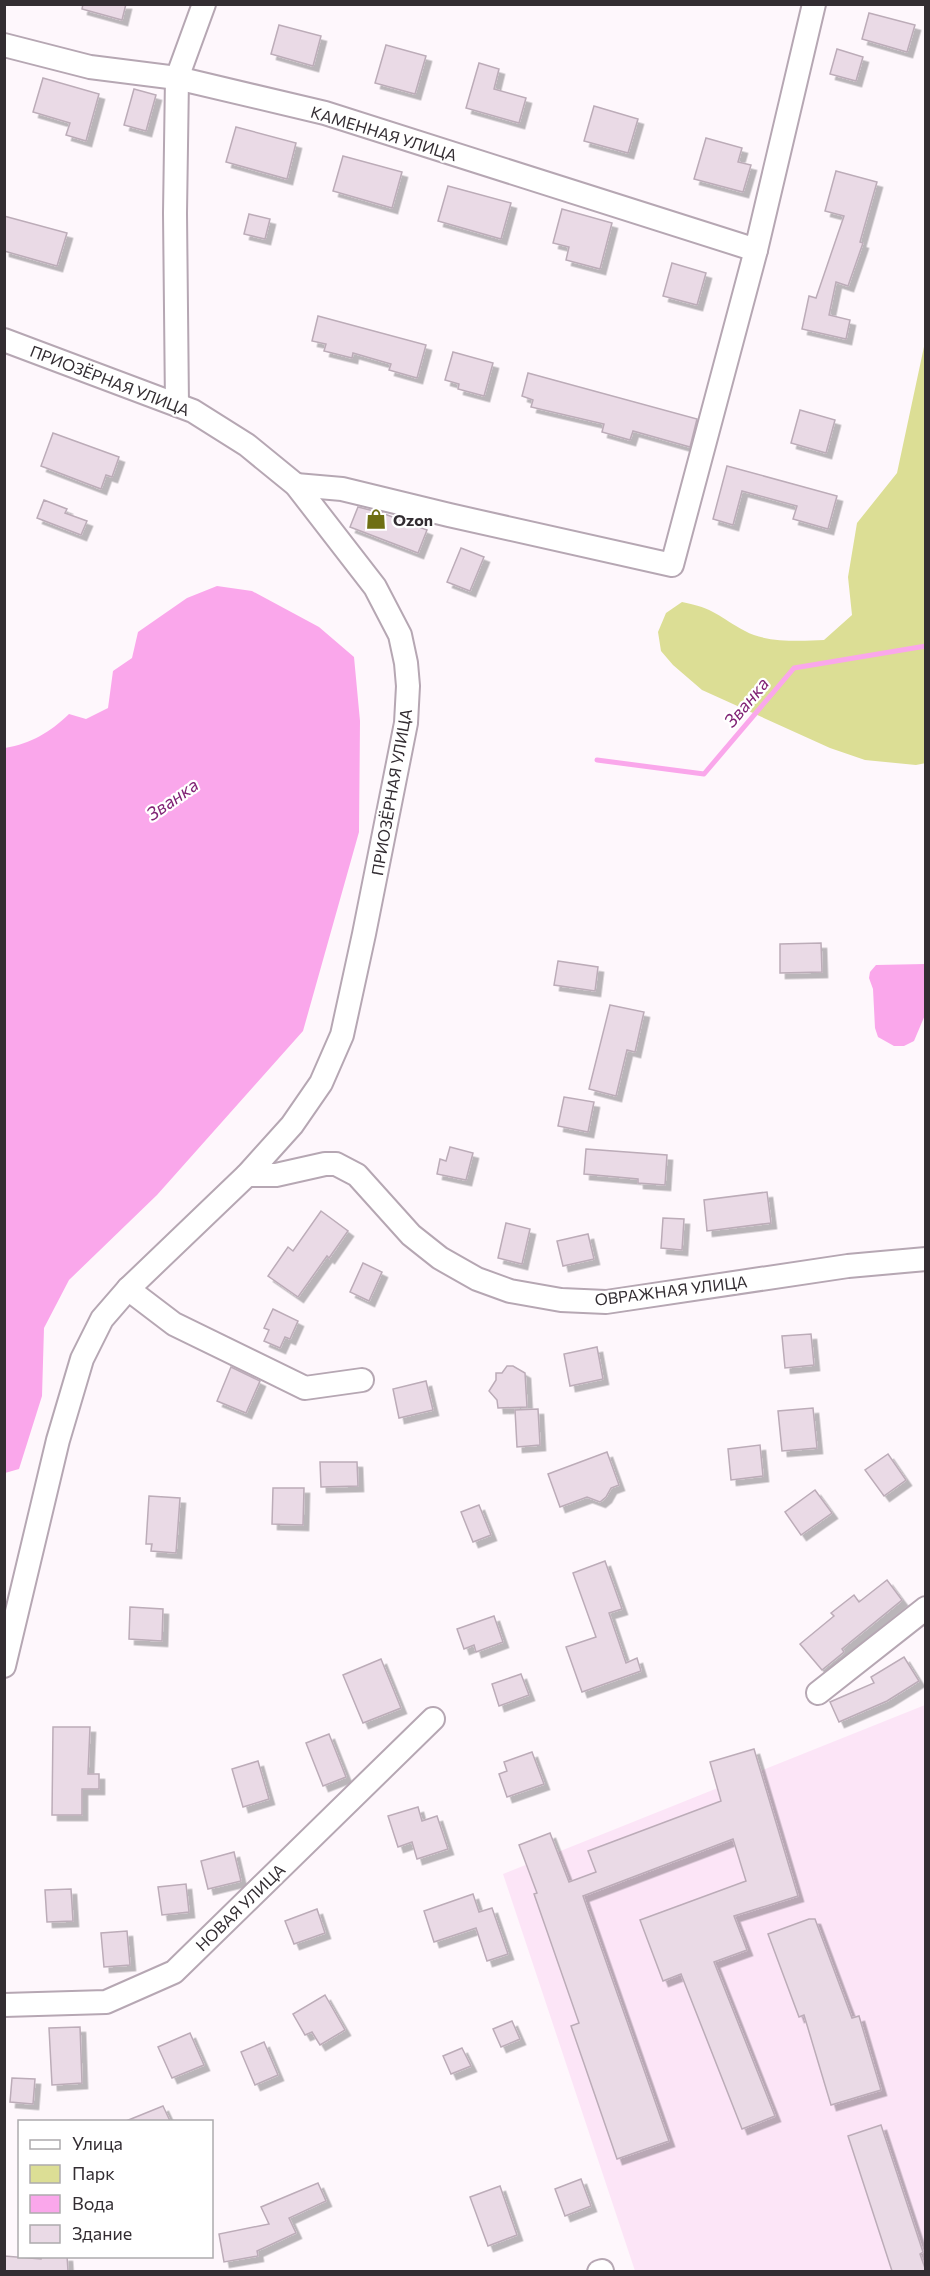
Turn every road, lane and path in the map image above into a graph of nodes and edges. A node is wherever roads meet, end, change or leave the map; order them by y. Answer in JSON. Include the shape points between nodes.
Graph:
{"nodes":[{"id":1,"x":204,"y":4,"type":"edge"},
{"id":2,"x":814,"y":4,"type":"edge"},
{"id":3,"x":4,"y":45,"type":"edge"},
{"id":4,"x":177,"y":78,"type":"junction"},
{"id":5,"x":756,"y":250,"type":"junction"},
{"id":6,"x":4,"y":340,"type":"edge"},
{"id":7,"x":177,"y":405,"type":"junction"},
{"id":8,"x":296,"y":485,"type":"junction"},
{"id":9,"x":247,"y":1175,"type":"junction"},
{"id":10,"x":926,"y":1258,"type":"edge"},
{"id":11,"x":128,"y":1289,"type":"junction"},
{"id":12,"x":362,"y":1380,"type":"dead end"},
{"id":13,"x":926,"y":1608,"type":"edge"},
{"id":14,"x":4,"y":1666,"type":"edge"},
{"id":15,"x":818,"y":1693,"type":"dead end"},
{"id":16,"x":433,"y":1719,"type":"dead end"},
{"id":17,"x":4,"y":2005,"type":"edge"}],
"edges":[{"from":1,"to":4,"type":"street"},
{"from":2,"to":5,"type":"street"},
{"from":3,"to":4,"type":"street","name":"КАМЕННАЯ УЛИЦА","via":[[90,67]]},
{"from":4,"to":5,"type":"street","name":"КАМЕННАЯ УЛИЦА","via":[[325,113]]},
{"from":4,"to":7,"type":"street"},
{"from":5,"to":8,"type":"street","via":[[672,565],[342,489]]},
{"from":6,"to":7,"type":"street","name":"ПРИОЗЁРНАЯ УЛИЦА"},
{"from":7,"to":8,"type":"street","name":"ПРИОЗЁРНАЯ УЛИЦА","via":[[247,445]]},
{"from":8,"to":9,"type":"street","name":"ПРИОЗЁРНАЯ УЛИЦА","via":[[375,587],[400,635],[408,686],[406,723],[342,1035],[321,1083],[292,1125]]},
{"from":9,"to":10,"type":"street","name":"ОВРАЖНАЯ УЛИЦА","via":[[276,1175],[336,1164],[357,1175],[411,1235],[440,1258],[477,1279],[510,1291],[561,1300],[606,1302]]},
{"from":9,"to":11,"type":"street","name":"ПРИОЗЁРНАЯ УЛИЦА"},
{"from":11,"to":12,"type":"street","via":[[174,1324],[305,1388]]},
{"from":11,"to":14,"type":"street","name":"ПРИОЗЁРНАЯ УЛИЦА","via":[[102,1319],[82,1359],[58,1440]]},
{"from":13,"to":15,"type":"street"},
{"from":16,"to":17,"type":"street","name":"НОВАЯ УЛИЦА","via":[[174,1972],[106,2002]]}]}
